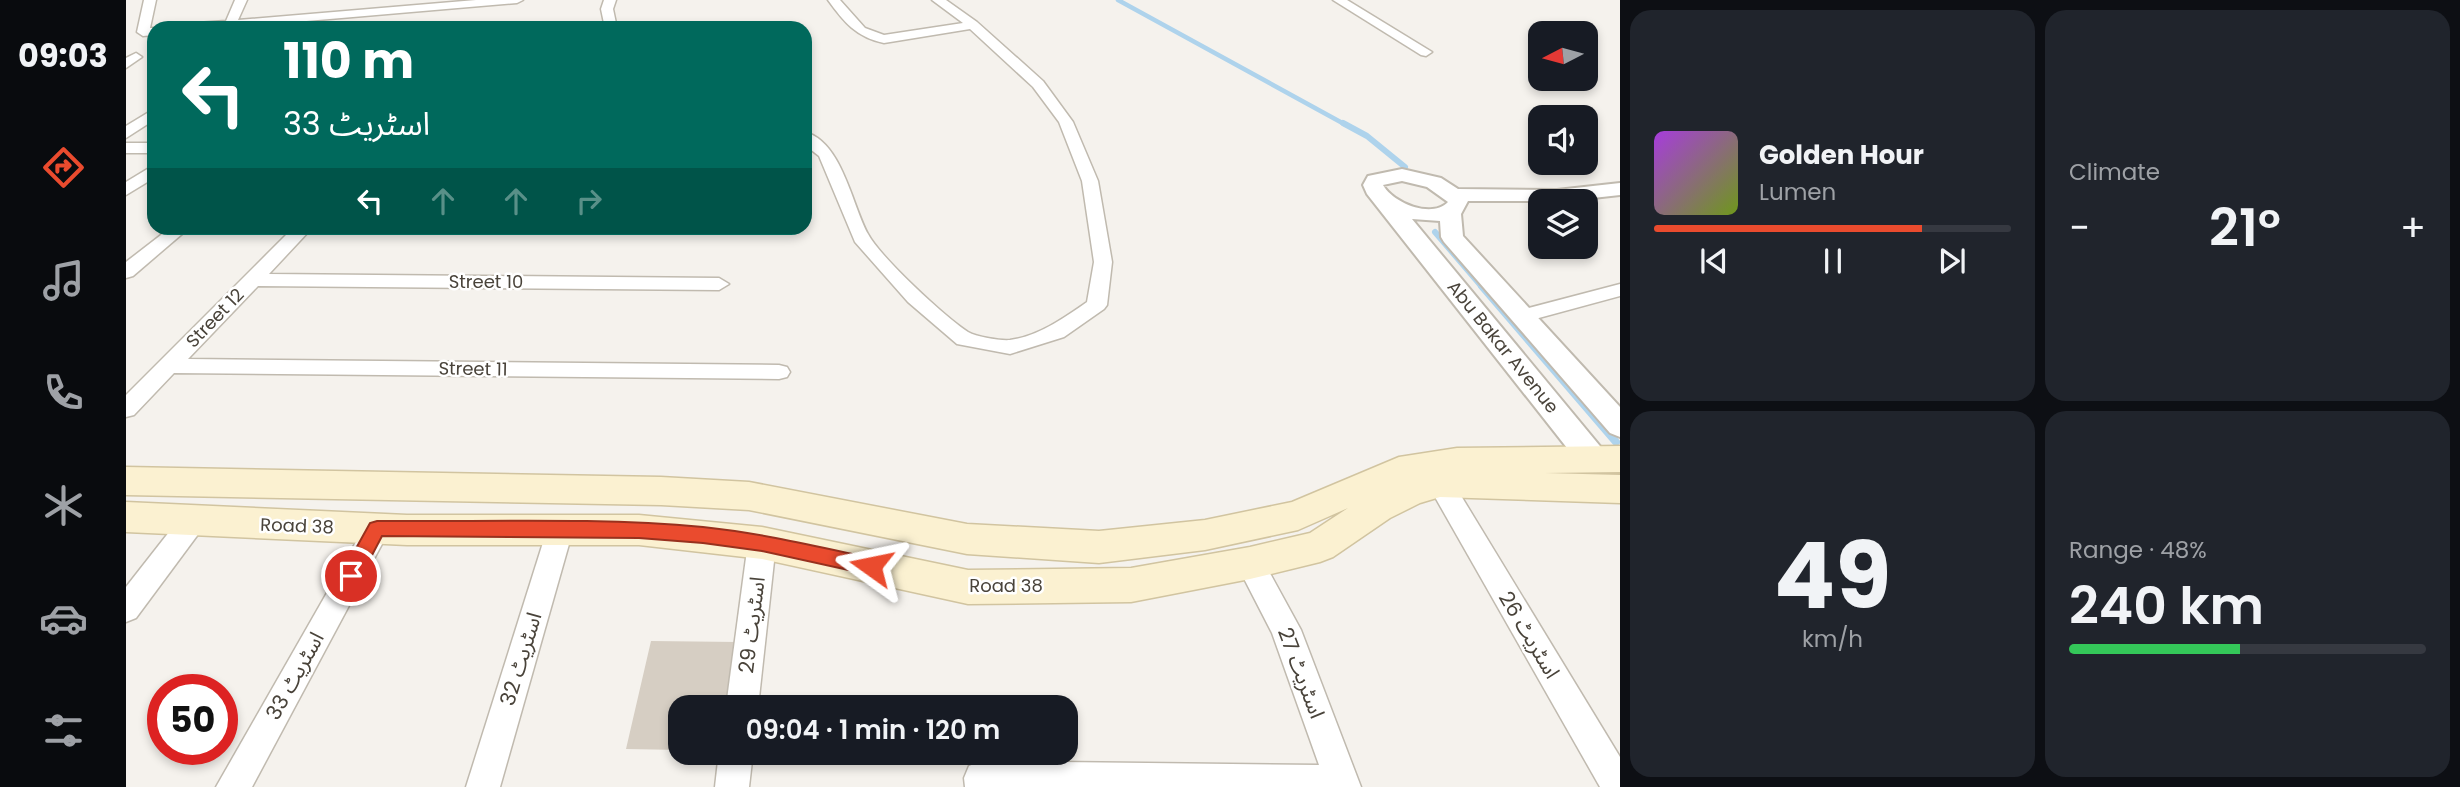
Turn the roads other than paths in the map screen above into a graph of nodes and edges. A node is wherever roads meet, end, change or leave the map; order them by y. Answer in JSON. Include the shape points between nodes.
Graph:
{"nodes":[{"id":1,"x":150,"y":0,"type":"edge"},
{"id":2,"x":241,"y":0,"type":"edge"},
{"id":3,"x":517,"y":0,"type":"edge"},
{"id":4,"x":610,"y":0,"type":"edge"},
{"id":5,"x":834,"y":0,"type":"edge"},
{"id":6,"x":938,"y":0,"type":"edge"},
{"id":7,"x":1339,"y":0,"type":"edge"},
{"id":8,"x":486,"y":1,"type":"edge"},
{"id":9,"x":149,"y":21,"type":"edge"},
{"id":10,"x":231,"y":21,"type":"edge"},
{"id":11,"x":263,"y":21,"type":"edge"},
{"id":12,"x":610,"y":21,"type":"edge"},
{"id":13,"x":973,"y":25,"type":"junction"},
{"id":14,"x":1426,"y":52,"type":"dead end"},
{"id":15,"x":147,"y":118,"type":"edge"},
{"id":16,"x":126,"y":133,"type":"edge"},
{"id":17,"x":812,"y":142,"type":"edge"},
{"id":18,"x":126,"y":148,"type":"edge"},
{"id":19,"x":147,"y":148,"type":"edge"},
{"id":20,"x":147,"y":175,"type":"edge"},
{"id":21,"x":1620,"y":189,"type":"edge"},
{"id":22,"x":126,"y":190,"type":"edge"},
{"id":23,"x":1387,"y":202,"type":"junction"},
{"id":24,"x":1452,"y":204,"type":"junction"},
{"id":25,"x":171,"y":235,"type":"edge"},
{"id":26,"x":296,"y":235,"type":"edge"},
{"id":27,"x":126,"y":272,"type":"edge"},
{"id":28,"x":252,"y":280,"type":"junction"},
{"id":29,"x":719,"y":284,"type":"dead end"},
{"id":30,"x":1620,"y":290,"type":"edge"},
{"id":31,"x":1524,"y":316,"type":"junction"},
{"id":32,"x":168,"y":366,"type":"junction"},
{"id":33,"x":779,"y":372,"type":"dead end"},
{"id":34,"x":126,"y":409,"type":"edge"},
{"id":35,"x":1620,"y":426,"type":"edge"},
{"id":36,"x":1614,"y":478,"type":"edge"},
{"id":37,"x":126,"y":481,"type":"edge"},
{"id":38,"x":1440,"y":483,"type":"junction"},
{"id":39,"x":126,"y":517,"type":"edge"},
{"id":40,"x":193,"y":521,"type":"junction"},
{"id":41,"x":377,"y":529,"type":"junction"},
{"id":42,"x":560,"y":530,"type":"junction"},
{"id":43,"x":762,"y":543,"type":"junction"},
{"id":44,"x":1250,"y":564,"type":"junction"},
{"id":45,"x":126,"y":609,"type":"edge"},
{"id":46,"x":743,"y":695,"type":"edge"},
{"id":47,"x":735,"y":765,"type":"edge"},
{"id":48,"x":981,"y":783,"type":"edge"},
{"id":49,"x":1343,"y":784,"type":"edge"},
{"id":50,"x":233,"y":787,"type":"edge"},
{"id":51,"x":483,"y":787,"type":"edge"},
{"id":52,"x":732,"y":787,"type":"edge"},
{"id":53,"x":1619,"y":787,"type":"edge"}],
"edges":[{"from":1,"to":9,"type":"street"},
{"from":2,"to":10,"type":"street"},
{"from":3,"to":8,"type":"street"},
{"from":4,"to":12,"type":"street"},
{"from":5,"to":13,"type":"street","via":[[856,29],[871,38]]},
{"from":6,"to":13,"type":"street"},
{"from":7,"to":14,"type":"street"},
{"from":8,"to":11,"type":"street"},
{"from":13,"to":17,"type":"street","via":[[1045,93],[1066,122],[1090,181],[1103,262],[1097,305],[1057,332],[1010,347],[964,339],[915,298],[860,238],[826,154]]},
{"from":15,"to":16,"type":"street"},
{"from":18,"to":19,"type":"street"},
{"from":20,"to":22,"type":"street"},
{"from":21,"to":24,"type":"street"},
{"from":23,"to":24,"type":"street","via":[[1424,214]]},
{"from":23,"to":24,"type":"street","via":[[1373,185],[1390,175],[1426,180]]},
{"from":23,"to":36,"type":"street","name":"Abu Bakar Avenue"},
{"from":24,"to":31,"type":"street","name":"Abu Bakar Avenue","via":[[1452,237]]},
{"from":25,"to":27,"type":"street"},
{"from":26,"to":28,"type":"street","name":"Street 12"},
{"from":28,"to":29,"type":"street","name":"Street 10"},
{"from":28,"to":32,"type":"street","name":"Street 12"},
{"from":30,"to":31,"type":"street"},
{"from":31,"to":35,"type":"street","name":"Abu Bakar Avenue"},
{"from":32,"to":33,"type":"street","name":"Street 11"},
{"from":32,"to":34,"type":"street","name":"Street 12"},
{"from":36,"to":37,"type":"main road","via":[[1457,461],[1399,470],[1298,515],[1205,535],[1099,547],[967,538],[749,496]]},
{"from":36,"to":38,"type":"main road","name":"Road 38"},
{"from":38,"to":44,"type":"main road","name":"Road 38","via":[[1377,508],[1320,546]]},
{"from":38,"to":53,"type":"street","name":"اسٹریٹ 26"},
{"from":39,"to":40,"type":"main road","name":"Road 38"},
{"from":40,"to":41,"type":"main road","name":"Road 38"},
{"from":40,"to":45,"type":"street"},
{"from":41,"to":42,"type":"main road","name":"Road 38"},
{"from":41,"to":50,"type":"street","name":"اسٹریٹ 33"},
{"from":42,"to":43,"type":"main road","name":"Road 38","via":[[639,530]]},
{"from":42,"to":51,"type":"street","name":"اسٹریٹ 32"},
{"from":43,"to":44,"type":"main road","name":"Road 38","via":[[968,587],[1131,585]]},
{"from":43,"to":46,"type":"street","name":"اسٹریٹ 29"},
{"from":44,"to":49,"type":"street","name":"اسٹریٹ 27","via":[[1286,630]]},
{"from":47,"to":52,"type":"street"},
{"from":48,"to":49,"type":"street"}]}
